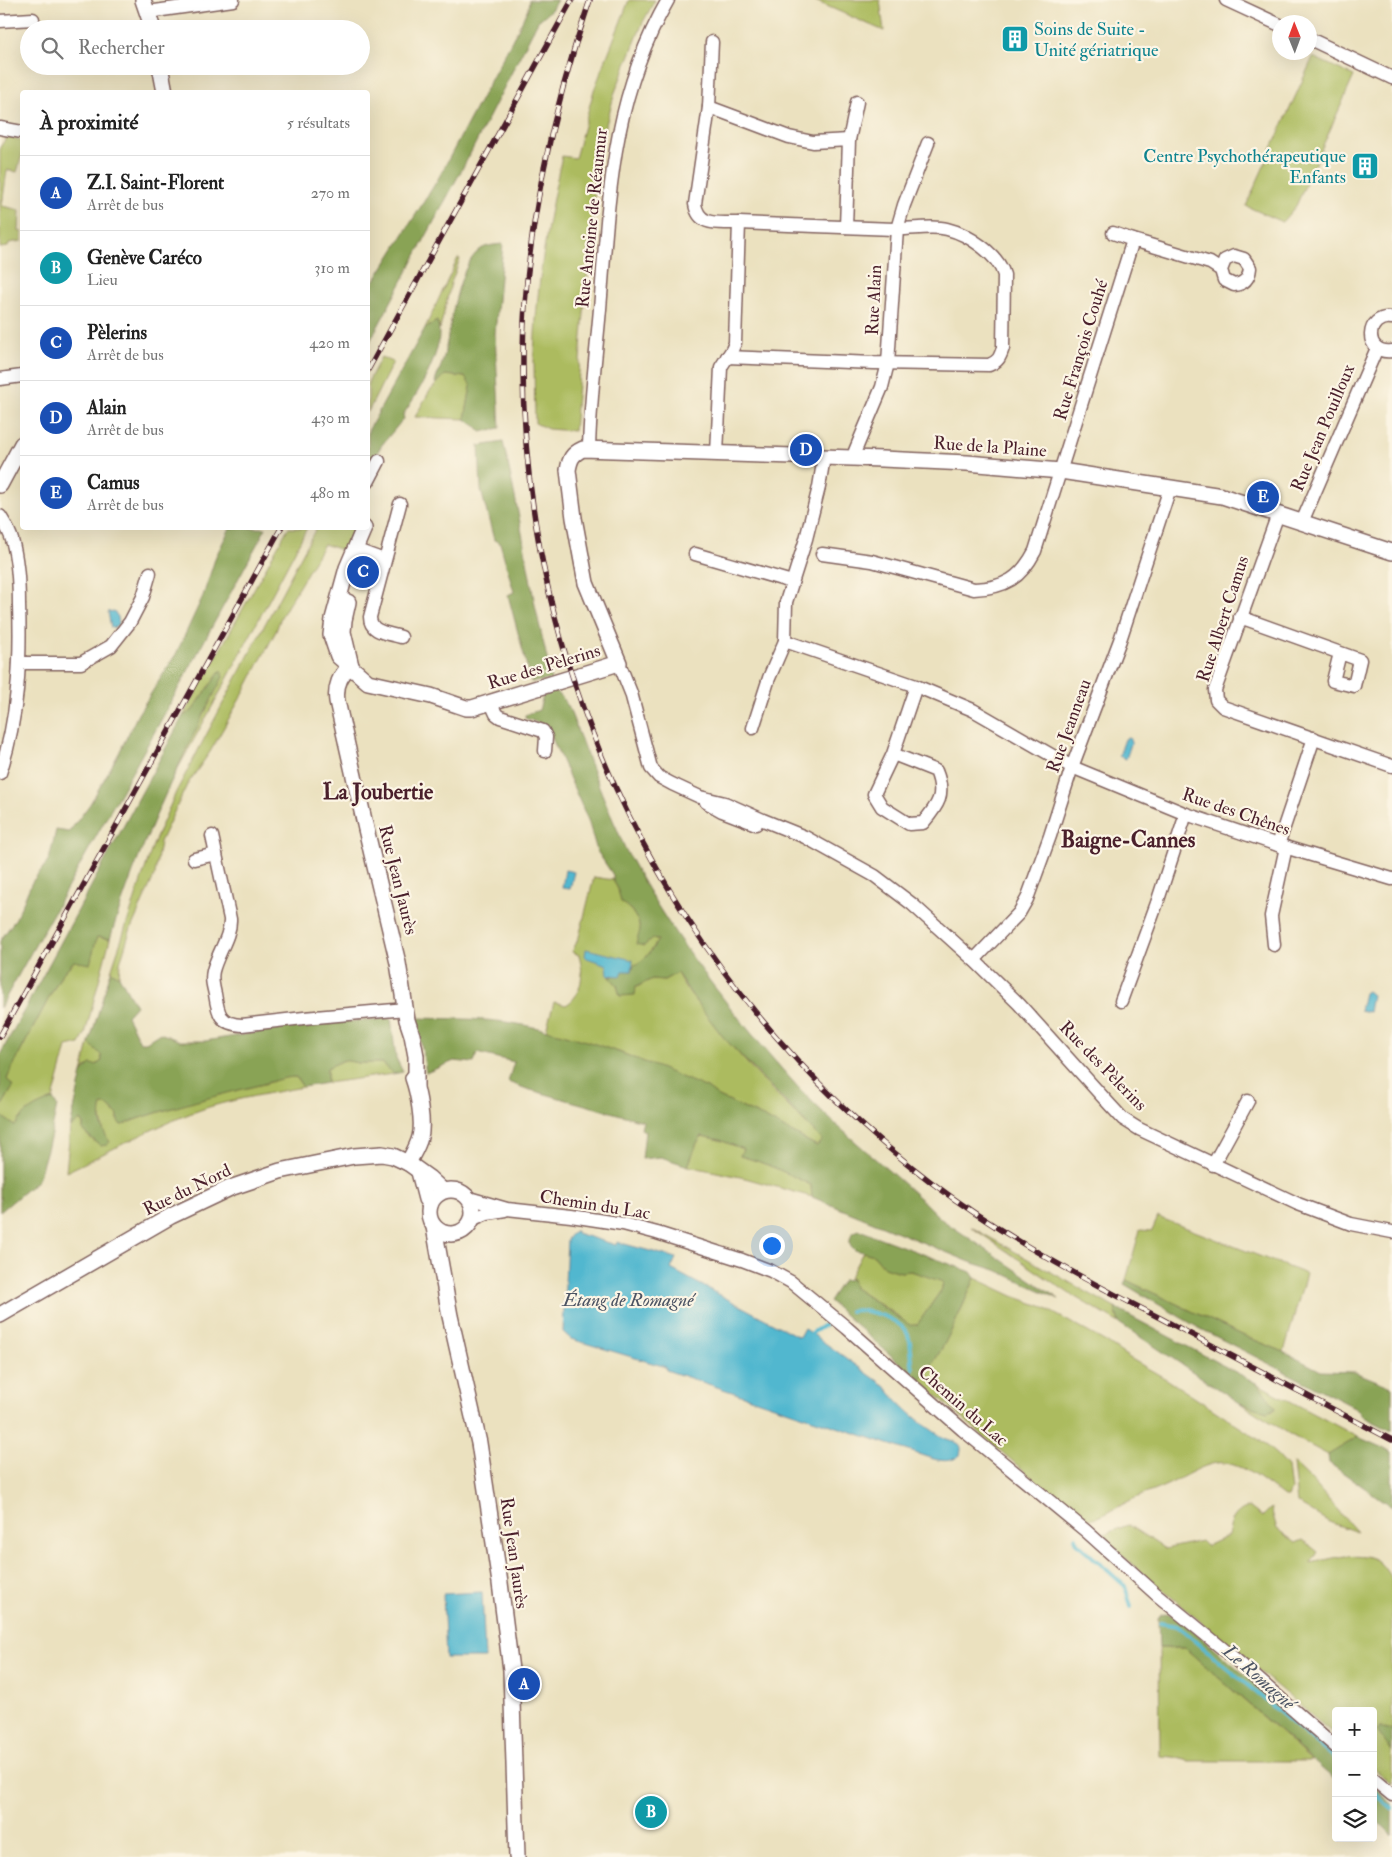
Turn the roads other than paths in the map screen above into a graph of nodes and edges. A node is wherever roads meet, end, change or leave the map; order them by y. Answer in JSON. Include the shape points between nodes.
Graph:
{"nodes":[{"id":1,"x":233,"y":0,"type":"edge"},
{"id":2,"x":668,"y":0,"type":"edge"},
{"id":3,"x":1226,"y":0,"type":"edge"},
{"id":4,"x":146,"y":6,"type":"edge"},
{"id":5,"x":33,"y":19,"type":"dead end"},
{"id":6,"x":150,"y":20,"type":"edge"},
{"id":7,"x":0,"y":21,"type":"edge"},
{"id":8,"x":1272,"y":21,"type":"edge"},
{"id":9,"x":712,"y":42,"type":"dead end"},
{"id":10,"x":1317,"y":42,"type":"edge"},
{"id":11,"x":162,"y":75,"type":"edge"},
{"id":12,"x":1392,"y":78,"type":"edge"},
{"id":13,"x":165,"y":90,"type":"edge"},
{"id":14,"x":857,"y":102,"type":"dead end"},
{"id":15,"x":709,"y":107,"type":"junction"},
{"id":16,"x":849,"y":140,"type":"junction"},
{"id":17,"x":928,"y":144,"type":"dead end"},
{"id":18,"x":738,"y":223,"type":"junction"},
{"id":19,"x":846,"y":227,"type":"junction"},
{"id":20,"x":897,"y":229,"type":"junction"},
{"id":21,"x":1113,"y":233,"type":"dead end"},
{"id":22,"x":1133,"y":240,"type":"junction"},
{"id":23,"x":1221,"y":270,"type":"dead end"},
{"id":24,"x":1392,"y":318,"type":"edge"},
{"id":25,"x":1377,"y":348,"type":"junction"},
{"id":26,"x":1392,"y":351,"type":"edge"},
{"id":27,"x":727,"y":357,"type":"junction"},
{"id":28,"x":888,"y":363,"type":"junction"},
{"id":29,"x":20,"y":376,"type":"edge"},
{"id":30,"x":0,"y":379,"type":"edge"},
{"id":31,"x":20,"y":448,"type":"edge"},
{"id":32,"x":583,"y":451,"type":"junction"},
{"id":33,"x":716,"y":454,"type":"junction"},
{"id":34,"x":824,"y":457,"type":"junction"},
{"id":35,"x":854,"y":458,"type":"junction"},
{"id":36,"x":379,"y":461,"type":"dead end"},
{"id":37,"x":1061,"y":471,"type":"junction"},
{"id":38,"x":370,"y":478,"type":"edge"},
{"id":39,"x":0,"y":485,"type":"edge"},
{"id":40,"x":1170,"y":488,"type":"junction"},
{"id":41,"x":400,"y":504,"type":"dead end"},
{"id":42,"x":1278,"y":514,"type":"junction"},
{"id":43,"x":0,"y":516,"type":"edge"},
{"id":44,"x":1302,"y":522,"type":"junction"},
{"id":45,"x":370,"y":527,"type":"edge"},
{"id":46,"x":364,"y":530,"type":"edge"},
{"id":47,"x":359,"y":551,"type":"junction"},
{"id":48,"x":1392,"y":552,"type":"edge"},
{"id":49,"x":695,"y":554,"type":"dead end"},
{"id":50,"x":822,"y":554,"type":"dead end"},
{"id":51,"x":384,"y":560,"type":"junction"},
{"id":52,"x":150,"y":573,"type":"dead end"},
{"id":53,"x":792,"y":582,"type":"junction"},
{"id":54,"x":1240,"y":617,"type":"junction"},
{"id":55,"x":401,"y":637,"type":"dead end"},
{"id":56,"x":785,"y":641,"type":"junction"},
{"id":57,"x":1340,"y":653,"type":"dead end"},
{"id":58,"x":19,"y":663,"type":"junction"},
{"id":59,"x":620,"y":663,"type":"junction"},
{"id":60,"x":351,"y":666,"type":"junction"},
{"id":61,"x":916,"y":686,"type":"junction"},
{"id":62,"x":491,"y":704,"type":"junction"},
{"id":63,"x":754,"y":728,"type":"dead end"},
{"id":64,"x":1314,"y":738,"type":"junction"},
{"id":65,"x":545,"y":751,"type":"dead end"},
{"id":66,"x":893,"y":754,"type":"junction"},
{"id":67,"x":1392,"y":766,"type":"edge"},
{"id":68,"x":1072,"y":767,"type":"junction"},
{"id":69,"x":0,"y":773,"type":"edge"},
{"id":70,"x":1186,"y":814,"type":"junction"},
{"id":71,"x":212,"y":836,"type":"dead end"},
{"id":72,"x":1282,"y":846,"type":"junction"},
{"id":73,"x":216,"y":854,"type":"junction"},
{"id":74,"x":194,"y":859,"type":"dead end"},
{"id":75,"x":1392,"y":879,"type":"edge"},
{"id":76,"x":1274,"y":945,"type":"dead end"},
{"id":77,"x":974,"y":960,"type":"junction"},
{"id":78,"x":1121,"y":1001,"type":"dead end"},
{"id":79,"x":406,"y":1015,"type":"junction"},
{"id":80,"x":1248,"y":1101,"type":"dead end"},
{"id":81,"x":1213,"y":1165,"type":"junction"},
{"id":82,"x":413,"y":1167,"type":"junction"},
{"id":83,"x":443,"y":1191,"type":"junction"},
{"id":84,"x":469,"y":1198,"type":"junction"},
{"id":85,"x":430,"y":1205,"type":"junction"},
{"id":86,"x":507,"y":1209,"type":"junction"},
{"id":87,"x":473,"y":1219,"type":"junction"},
{"id":88,"x":434,"y":1226,"type":"junction"},
{"id":89,"x":1392,"y":1232,"type":"edge"},
{"id":90,"x":452,"y":1235,"type":"junction"},
{"id":91,"x":440,"y":1260,"type":"junction"},
{"id":92,"x":0,"y":1315,"type":"edge"},
{"id":93,"x":1332,"y":1744,"type":"edge"},
{"id":94,"x":1377,"y":1783,"type":"edge"},
{"id":95,"x":1392,"y":1796,"type":"edge"},
{"id":96,"x":517,"y":1857,"type":"edge"}],
"edges":[{"from":1,"to":4,"type":"street"},
{"from":2,"to":32,"type":"street","name":"Rue Antoine de Réaumur","via":[[640,58],[621,118],[608,207]]},
{"from":3,"to":8,"type":"street"},
{"from":4,"to":6,"type":"street"},
{"from":5,"to":7,"type":"street"},
{"from":9,"to":15,"type":"street"},
{"from":10,"to":12,"type":"street"},
{"from":11,"to":13,"type":"street"},
{"from":14,"to":16,"type":"street"},
{"from":15,"to":16,"type":"street","via":[[789,137],[813,142]]},
{"from":15,"to":18,"type":"street","via":[[695,204],[697,213],[708,222]]},
{"from":16,"to":19,"type":"street"},
{"from":17,"to":20,"type":"street","name":"Rue Alain"},
{"from":18,"to":19,"type":"street"},
{"from":18,"to":27,"type":"street","via":[[735,343]]},
{"from":19,"to":20,"type":"street"},
{"from":20,"to":28,"type":"street","name":"Rue Alain"},
{"from":20,"to":28,"type":"street","via":[[945,228],[969,238],[997,259],[1004,275],[1003,348],[1000,358],[989,365]]},
{"from":21,"to":22,"type":"street"},
{"from":22,"to":23,"type":"street","via":[[1210,263]]},
{"from":22,"to":37,"type":"street","name":"Rue François Couhé"},
{"from":24,"to":25,"type":"street","via":[[1381,319],[1373,326],[1371,338]]},
{"from":25,"to":26,"type":"street"},
{"from":25,"to":44,"type":"street","name":"Rue Jean Pouilloux"},
{"from":27,"to":28,"type":"street"},
{"from":27,"to":33,"type":"street","via":[[721,367]]},
{"from":28,"to":35,"type":"street","name":"Rue Alain"},
{"from":29,"to":30,"type":"street"},
{"from":31,"to":39,"type":"street"},
{"from":32,"to":33,"type":"street","name":"Rue de la Plaine"},
{"from":32,"to":59,"type":"street","via":[[570,459],[568,470],[581,563],[586,583]]},
{"from":33,"to":34,"type":"street","name":"Rue de la Plaine"},
{"from":34,"to":35,"type":"street","name":"Rue de la Plaine"},
{"from":34,"to":53,"type":"street","via":[[808,530]]},
{"from":35,"to":37,"type":"street","name":"Rue de la Plaine"},
{"from":36,"to":38,"type":"street"},
{"from":37,"to":40,"type":"street","name":"Rue de la Plaine"},
{"from":37,"to":50,"type":"street","name":"Rue François Couhé","via":[[1028,565],[1004,584],[974,589],[872,561]]},
{"from":40,"to":42,"type":"street","name":"Rue de la Plaine","via":[[1222,496]]},
{"from":40,"to":68,"type":"street","name":"Rue Jeanneau","via":[[1120,640]]},
{"from":41,"to":51,"type":"street"},
{"from":42,"to":44,"type":"street","name":"Rue de la Plaine"},
{"from":42,"to":54,"type":"street","name":"Rue Albert Camus"},
{"from":43,"to":58,"type":"street","via":[[12,540],[19,584]]},
{"from":44,"to":48,"type":"street","name":"Rue de la Plaine"},
{"from":45,"to":47,"type":"street","via":[[371,532]]},
{"from":46,"to":47,"type":"street"},
{"from":47,"to":51,"type":"street"},
{"from":47,"to":60,"type":"street","via":[[347,568],[331,630],[338,656]]},
{"from":49,"to":53,"type":"street"},
{"from":51,"to":55,"type":"street","via":[[370,621],[376,630]]},
{"from":52,"to":58,"type":"street","via":[[143,597],[130,622],[111,646],[71,665]]},
{"from":53,"to":56,"type":"street","via":[[786,602]]},
{"from":54,"to":57,"type":"street"},
{"from":54,"to":64,"type":"street","name":"Rue Albert Camus","via":[[1215,690],[1216,700],[1223,707]]},
{"from":56,"to":61,"type":"street","name":"Rue des Chênes"},
{"from":56,"to":63,"type":"street","via":[[769,678]]},
{"from":58,"to":69,"type":"street","via":[[14,722]]},
{"from":59,"to":62,"type":"street","name":"Rue des Pèlerins"},
{"from":59,"to":77,"type":"street","name":"Rue des Pèlerins","via":[[651,768],[663,780],[805,837],[875,876],[912,904]]},
{"from":60,"to":62,"type":"street","name":"Rue des Pèlerins","via":[[365,680],[373,683],[431,696],[466,708]]},
{"from":60,"to":79,"type":"street","name":"Rue Jean Jaurès","via":[[340,679],[337,701],[398,963]]},
{"from":61,"to":66,"type":"street"},
{"from":61,"to":68,"type":"street","name":"Rue des Chênes","via":[[973,710]]},
{"from":62,"to":65,"type":"street","via":[[500,717],[543,731]]},
{"from":64,"to":67,"type":"street","name":"Rue Albert Camus"},
{"from":64,"to":72,"type":"street"},
{"from":66,"to":66,"type":"street","via":[[874,794],[882,807],[909,824],[923,824],[937,806],[942,784],[936,771]]},
{"from":68,"to":70,"type":"street","name":"Rue des Chênes"},
{"from":68,"to":77,"type":"street","name":"Rue Jeanneau","via":[[1027,899],[1019,913]]},
{"from":70,"to":72,"type":"street","name":"Rue des Chênes"},
{"from":70,"to":78,"type":"street"},
{"from":71,"to":73,"type":"street"},
{"from":72,"to":75,"type":"street","name":"Rue des Chênes"},
{"from":72,"to":76,"type":"street","via":[[1271,916]]},
{"from":73,"to":74,"type":"street"},
{"from":73,"to":79,"type":"street","via":[[230,923],[212,980],[217,1009],[226,1022],[242,1025],[304,1018]]},
{"from":77,"to":81,"type":"street","name":"Rue des Pèlerins","via":[[1019,1004],[1123,1118],[1146,1133]]},
{"from":79,"to":82,"type":"street","name":"Rue Jean Jaurès","via":[[405,1053],[416,1086],[421,1128]]},
{"from":80,"to":81,"type":"street"},
{"from":81,"to":89,"type":"street","name":"Rue des Pèlerins","via":[[1332,1217]]},
{"from":82,"to":83,"type":"street"},
{"from":82,"to":85,"type":"street"},
{"from":82,"to":92,"type":"street","name":"Rue du Nord","via":[[393,1156],[364,1154],[298,1166],[230,1188],[171,1216]]},
{"from":83,"to":84,"type":"street","via":[[460,1191]]},
{"from":83,"to":85,"type":"street"},
{"from":84,"to":86,"type":"street","name":"Chemin du Lac"},
{"from":84,"to":87,"type":"street","via":[[473,1204]]},
{"from":85,"to":88,"type":"street","via":[[429,1216]]},
{"from":86,"to":87,"type":"street","name":"Chemin du Lac"},
{"from":86,"to":93,"type":"street","name":"Chemin du Lac","via":[[623,1224],[742,1260],[791,1282]]},
{"from":87,"to":90,"type":"street","via":[[464,1231]]},
{"from":88,"to":90,"type":"street"},
{"from":88,"to":91,"type":"street","name":"Rue Jean Jaurès"},
{"from":90,"to":91,"type":"street"},
{"from":91,"to":96,"type":"street","name":"Rue Jean Jaurès","via":[[455,1343],[479,1444],[501,1592],[511,1670]]},
{"from":94,"to":95,"type":"street"}]}
